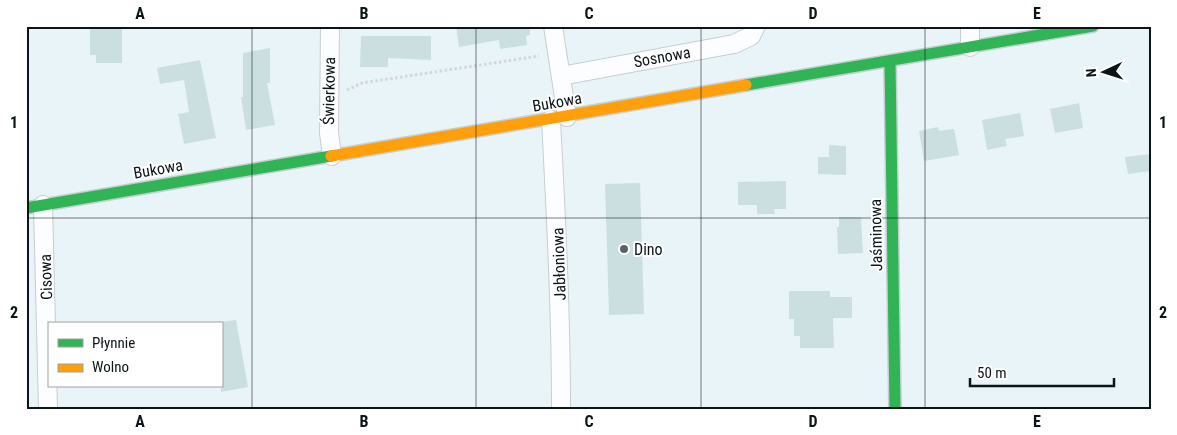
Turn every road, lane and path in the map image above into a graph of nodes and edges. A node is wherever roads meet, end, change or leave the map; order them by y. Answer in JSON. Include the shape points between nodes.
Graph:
{"nodes":[{"id":1,"x":330,"y":26,"type":"edge"},
{"id":2,"x":553,"y":26,"type":"edge"},
{"id":3,"x":756,"y":26,"type":"edge"},
{"id":4,"x":970,"y":26,"type":"edge"},
{"id":5,"x":1093,"y":26,"type":"edge"},
{"id":6,"x":970,"y":47,"type":"junction"},
{"id":7,"x":544,"y":60,"type":"dead end"},
{"id":8,"x":890,"y":61,"type":"junction"},
{"id":9,"x":561,"y":76,"type":"junction"},
{"id":10,"x":329,"y":92,"type":"junction"},
{"id":11,"x":559,"y":118,"type":"junction"},
{"id":12,"x":332,"y":156,"type":"junction"},
{"id":13,"x":35,"y":207,"type":"edge"},
{"id":14,"x":48,"y":409,"type":"edge"},
{"id":15,"x":561,"y":409,"type":"edge"},
{"id":16,"x":895,"y":409,"type":"edge"}],
"edges":[{"from":1,"to":10,"type":"street","name":"Świerkowa"},
{"from":2,"to":9,"type":"street","name":"Jabłoniowa"},
{"from":3,"to":9,"type":"street","name":"Sosnowa","via":[[751,36],[734,44]]},
{"from":4,"to":6,"type":"street"},
{"from":5,"to":6,"type":"main road","name":"Bukowa"},
{"from":6,"to":8,"type":"main road","name":"Bukowa"},
{"from":7,"to":10,"type":"path","via":[[538,55],[362,83],[344,92]]},
{"from":8,"to":11,"type":"main road","name":"Bukowa"},
{"from":8,"to":16,"type":"main road","name":"Jaśminowa"},
{"from":9,"to":11,"type":"street","name":"Jabłoniowa"},
{"from":10,"to":12,"type":"street","name":"Świerkowa"},
{"from":11,"to":12,"type":"main road","name":"Bukowa"},
{"from":11,"to":15,"type":"street","name":"Jabłoniowa"},
{"from":12,"to":13,"type":"main road","name":"Bukowa"},
{"from":13,"to":14,"type":"street","name":"Cisowa"}]}
